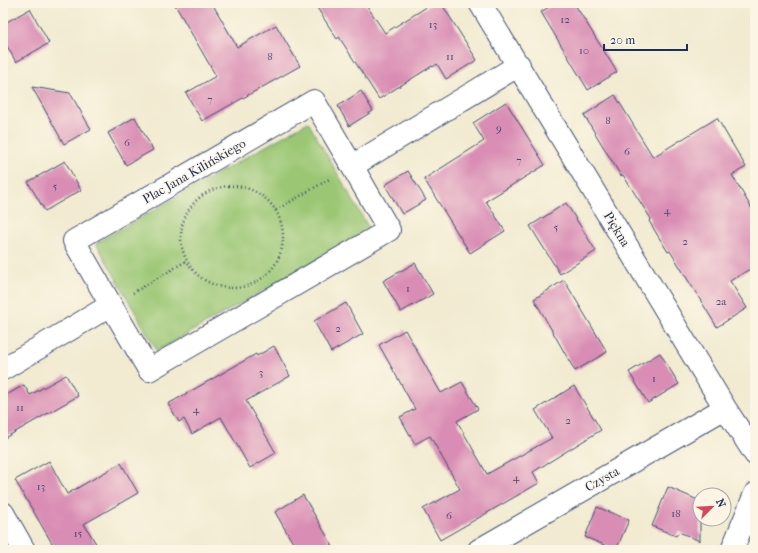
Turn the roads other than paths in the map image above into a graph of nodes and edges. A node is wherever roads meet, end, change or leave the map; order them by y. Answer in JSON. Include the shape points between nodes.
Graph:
{"nodes":[{"id":1,"x":480,"y":3,"type":"edge"},
{"id":2,"x":519,"y":65,"type":"junction"},
{"id":3,"x":352,"y":166,"type":"junction"},
{"id":4,"x":112,"y":305,"type":"junction"},
{"id":5,"x":3,"y":369,"type":"edge"},
{"id":6,"x":725,"y":408,"type":"junction"},
{"id":7,"x":755,"y":454,"type":"edge"},
{"id":8,"x":755,"y":494,"type":"edge"},
{"id":9,"x":3,"y":513,"type":"edge"},
{"id":10,"x":24,"y":550,"type":"edge"},
{"id":11,"x":479,"y":550,"type":"edge"},
{"id":12,"x":732,"y":550,"type":"edge"}],
"edges":[{"from":1,"to":2,"type":"street","name":"Piękna"},
{"from":2,"to":3,"type":"street"},
{"from":2,"to":6,"type":"street","name":"Piękna"},
{"from":3,"to":4,"type":"street","name":"Plac Jana Kilińskiego","via":[[389,230],[149,370]]},
{"from":3,"to":4,"type":"street","name":"Plac Jana Kilińskiego","via":[[314,101],[74,241]]},
{"from":4,"to":5,"type":"street"},
{"from":6,"to":7,"type":"street","name":"Piękna"},
{"from":6,"to":11,"type":"street","name":"Czysta"},
{"from":8,"to":12,"type":"street"},
{"from":9,"to":10,"type":"street"}]}
